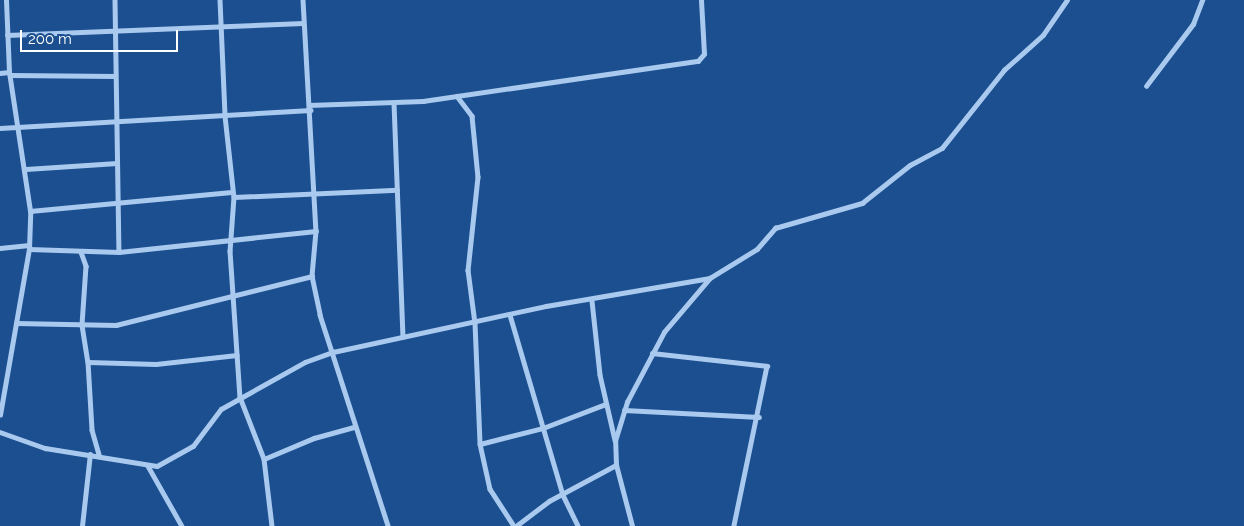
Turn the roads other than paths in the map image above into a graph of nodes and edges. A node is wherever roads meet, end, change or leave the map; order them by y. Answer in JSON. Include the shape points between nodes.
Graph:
{"nodes":[{"id":1,"x":6,"y":0,"type":"edge"},
{"id":2,"x":115,"y":0,"type":"edge"},
{"id":3,"x":220,"y":0,"type":"edge"},
{"id":4,"x":304,"y":0,"type":"edge"},
{"id":5,"x":701,"y":0,"type":"edge"},
{"id":6,"x":1067,"y":0,"type":"edge"},
{"id":7,"x":1202,"y":0,"type":"edge"},
{"id":8,"x":303,"y":24,"type":"junction"},
{"id":9,"x":221,"y":26,"type":"junction"},
{"id":10,"x":116,"y":33,"type":"junction"},
{"id":11,"x":7,"y":35,"type":"junction"},
{"id":12,"x":0,"y":73,"type":"edge"},
{"id":13,"x":10,"y":74,"type":"junction"},
{"id":14,"x":115,"y":76,"type":"junction"},
{"id":15,"x":1146,"y":86,"type":"dead end"},
{"id":16,"x":457,"y":96,"type":"junction"},
{"id":17,"x":394,"y":103,"type":"junction"},
{"id":18,"x":310,"y":108,"type":"junction"},
{"id":19,"x":225,"y":116,"type":"junction"},
{"id":20,"x":119,"y":120,"type":"junction"},
{"id":21,"x":19,"y":127,"type":"junction"},
{"id":22,"x":0,"y":128,"type":"edge"},
{"id":23,"x":118,"y":163,"type":"junction"},
{"id":24,"x":26,"y":169,"type":"junction"},
{"id":25,"x":397,"y":190,"type":"junction"},
{"id":26,"x":313,"y":191,"type":"junction"},
{"id":27,"x":230,"y":192,"type":"junction"},
{"id":28,"x":234,"y":197,"type":"junction"},
{"id":29,"x":119,"y":201,"type":"junction"},
{"id":30,"x":30,"y":211,"type":"junction"},
{"id":31,"x":316,"y":231,"type":"junction"},
{"id":32,"x":232,"y":239,"type":"junction"},
{"id":33,"x":29,"y":247,"type":"junction"},
{"id":34,"x":0,"y":248,"type":"edge"},
{"id":35,"x":81,"y":252,"type":"junction"},
{"id":36,"x":119,"y":252,"type":"junction"},
{"id":37,"x":312,"y":276,"type":"junction"},
{"id":38,"x":710,"y":278,"type":"junction"},
{"id":39,"x":233,"y":295,"type":"junction"},
{"id":40,"x":592,"y":301,"type":"junction"},
{"id":41,"x":510,"y":315,"type":"junction"},
{"id":42,"x":16,"y":323,"type":"junction"},
{"id":43,"x":475,"y":323,"type":"junction"},
{"id":44,"x":82,"y":325,"type":"junction"},
{"id":45,"x":403,"y":337,"type":"junction"},
{"id":46,"x":332,"y":352,"type":"junction"},
{"id":47,"x":652,"y":353,"type":"junction"},
{"id":48,"x":237,"y":355,"type":"junction"},
{"id":49,"x":88,"y":362,"type":"junction"},
{"id":50,"x":240,"y":397,"type":"junction"},
{"id":51,"x":606,"y":404,"type":"junction"},
{"id":52,"x":624,"y":410,"type":"junction"},
{"id":53,"x":0,"y":415,"type":"edge"},
{"id":54,"x":759,"y":417,"type":"junction"},
{"id":55,"x":354,"y":427,"type":"junction"},
{"id":56,"x":543,"y":428,"type":"junction"},
{"id":57,"x":0,"y":432,"type":"edge"},
{"id":58,"x":615,"y":441,"type":"junction"},
{"id":59,"x":480,"y":444,"type":"junction"},
{"id":60,"x":90,"y":454,"type":"junction"},
{"id":61,"x":99,"y":455,"type":"junction"},
{"id":62,"x":264,"y":459,"type":"junction"},
{"id":63,"x":616,"y":465,"type":"junction"},
{"id":64,"x":148,"y":466,"type":"junction"},
{"id":65,"x":563,"y":494,"type":"junction"},
{"id":66,"x":82,"y":526,"type":"edge"},
{"id":67,"x":182,"y":526,"type":"edge"},
{"id":68,"x":272,"y":526,"type":"edge"},
{"id":69,"x":388,"y":526,"type":"edge"},
{"id":70,"x":515,"y":526,"type":"edge"},
{"id":71,"x":578,"y":526,"type":"edge"},
{"id":72,"x":632,"y":526,"type":"edge"},
{"id":73,"x":734,"y":526,"type":"edge"}],
"edges":[{"from":1,"to":11,"type":"street"},
{"from":2,"to":10,"type":"street"},
{"from":3,"to":9,"type":"street"},
{"from":4,"to":8,"type":"street"},
{"from":5,"to":16,"type":"street","via":[[701,60]]},
{"from":6,"to":38,"type":"street","via":[[1043,35],[1004,70],[942,148],[910,165],[862,203],[775,228],[757,248]]},
{"from":7,"to":15,"type":"street","via":[[1193,24]]},
{"from":8,"to":9,"type":"street"},
{"from":8,"to":18,"type":"street"},
{"from":9,"to":10,"type":"street"},
{"from":9,"to":19,"type":"street"},
{"from":10,"to":11,"type":"street"},
{"from":10,"to":14,"type":"street"},
{"from":11,"to":13,"type":"street"},
{"from":12,"to":13,"type":"street"},
{"from":13,"to":14,"type":"street"},
{"from":13,"to":21,"type":"street"},
{"from":14,"to":20,"type":"street"},
{"from":16,"to":17,"type":"street"},
{"from":16,"to":43,"type":"street","via":[[472,116],[478,177],[468,270]]},
{"from":17,"to":18,"type":"street"},
{"from":17,"to":25,"type":"street"},
{"from":18,"to":19,"type":"street"},
{"from":18,"to":26,"type":"street"},
{"from":19,"to":20,"type":"street"},
{"from":19,"to":27,"type":"street"},
{"from":20,"to":21,"type":"street"},
{"from":20,"to":23,"type":"street"},
{"from":21,"to":22,"type":"street"},
{"from":21,"to":24,"type":"street"},
{"from":23,"to":24,"type":"street"},
{"from":23,"to":29,"type":"street"},
{"from":24,"to":30,"type":"street"},
{"from":25,"to":26,"type":"street"},
{"from":25,"to":45,"type":"street"},
{"from":26,"to":28,"type":"street"},
{"from":26,"to":31,"type":"street"},
{"from":27,"to":28,"type":"street"},
{"from":27,"to":29,"type":"street"},
{"from":28,"to":32,"type":"street"},
{"from":29,"to":30,"type":"street"},
{"from":29,"to":36,"type":"street"},
{"from":30,"to":33,"type":"street"},
{"from":31,"to":32,"type":"street"},
{"from":31,"to":37,"type":"street"},
{"from":32,"to":36,"type":"street"},
{"from":32,"to":39,"type":"street"},
{"from":33,"to":34,"type":"street"},
{"from":33,"to":35,"type":"street"},
{"from":33,"to":42,"type":"street"},
{"from":35,"to":36,"type":"street"},
{"from":35,"to":44,"type":"street","via":[[86,266]]},
{"from":37,"to":39,"type":"street"},
{"from":37,"to":46,"type":"street"},
{"from":38,"to":40,"type":"street"},
{"from":38,"to":47,"type":"street","via":[[664,332]]},
{"from":39,"to":44,"type":"street","via":[[145,319]]},
{"from":39,"to":48,"type":"street"},
{"from":40,"to":41,"type":"street"},
{"from":40,"to":51,"type":"street"},
{"from":41,"to":43,"type":"street"},
{"from":41,"to":56,"type":"street"},
{"from":42,"to":44,"type":"street"},
{"from":42,"to":53,"type":"street"},
{"from":43,"to":45,"type":"street"},
{"from":43,"to":59,"type":"street"},
{"from":44,"to":49,"type":"street"},
{"from":45,"to":46,"type":"street"},
{"from":46,"to":50,"type":"street","via":[[305,362]]},
{"from":46,"to":55,"type":"street","via":[[347,392]]},
{"from":47,"to":52,"type":"street"},
{"from":47,"to":54,"type":"street","via":[[765,364]]},
{"from":48,"to":49,"type":"street","via":[[156,364]]},
{"from":48,"to":50,"type":"street"},
{"from":49,"to":61,"type":"street","via":[[92,430]]},
{"from":50,"to":62,"type":"street"},
{"from":50,"to":64,"type":"street","via":[[214,415],[193,446],[166,463]]},
{"from":51,"to":56,"type":"street"},
{"from":51,"to":58,"type":"street"},
{"from":52,"to":54,"type":"street"},
{"from":52,"to":58,"type":"street"},
{"from":54,"to":73,"type":"street"},
{"from":55,"to":62,"type":"street","via":[[314,438]]},
{"from":55,"to":69,"type":"street"},
{"from":56,"to":59,"type":"street"},
{"from":56,"to":65,"type":"street"},
{"from":57,"to":60,"type":"street","via":[[45,448]]},
{"from":58,"to":63,"type":"street"},
{"from":59,"to":70,"type":"street","via":[[490,489]]},
{"from":60,"to":61,"type":"street"},
{"from":60,"to":66,"type":"street"},
{"from":61,"to":64,"type":"street"},
{"from":62,"to":68,"type":"street"},
{"from":63,"to":65,"type":"street"},
{"from":63,"to":72,"type":"street"},
{"from":64,"to":67,"type":"street"},
{"from":65,"to":70,"type":"street"},
{"from":65,"to":71,"type":"street"}]}
